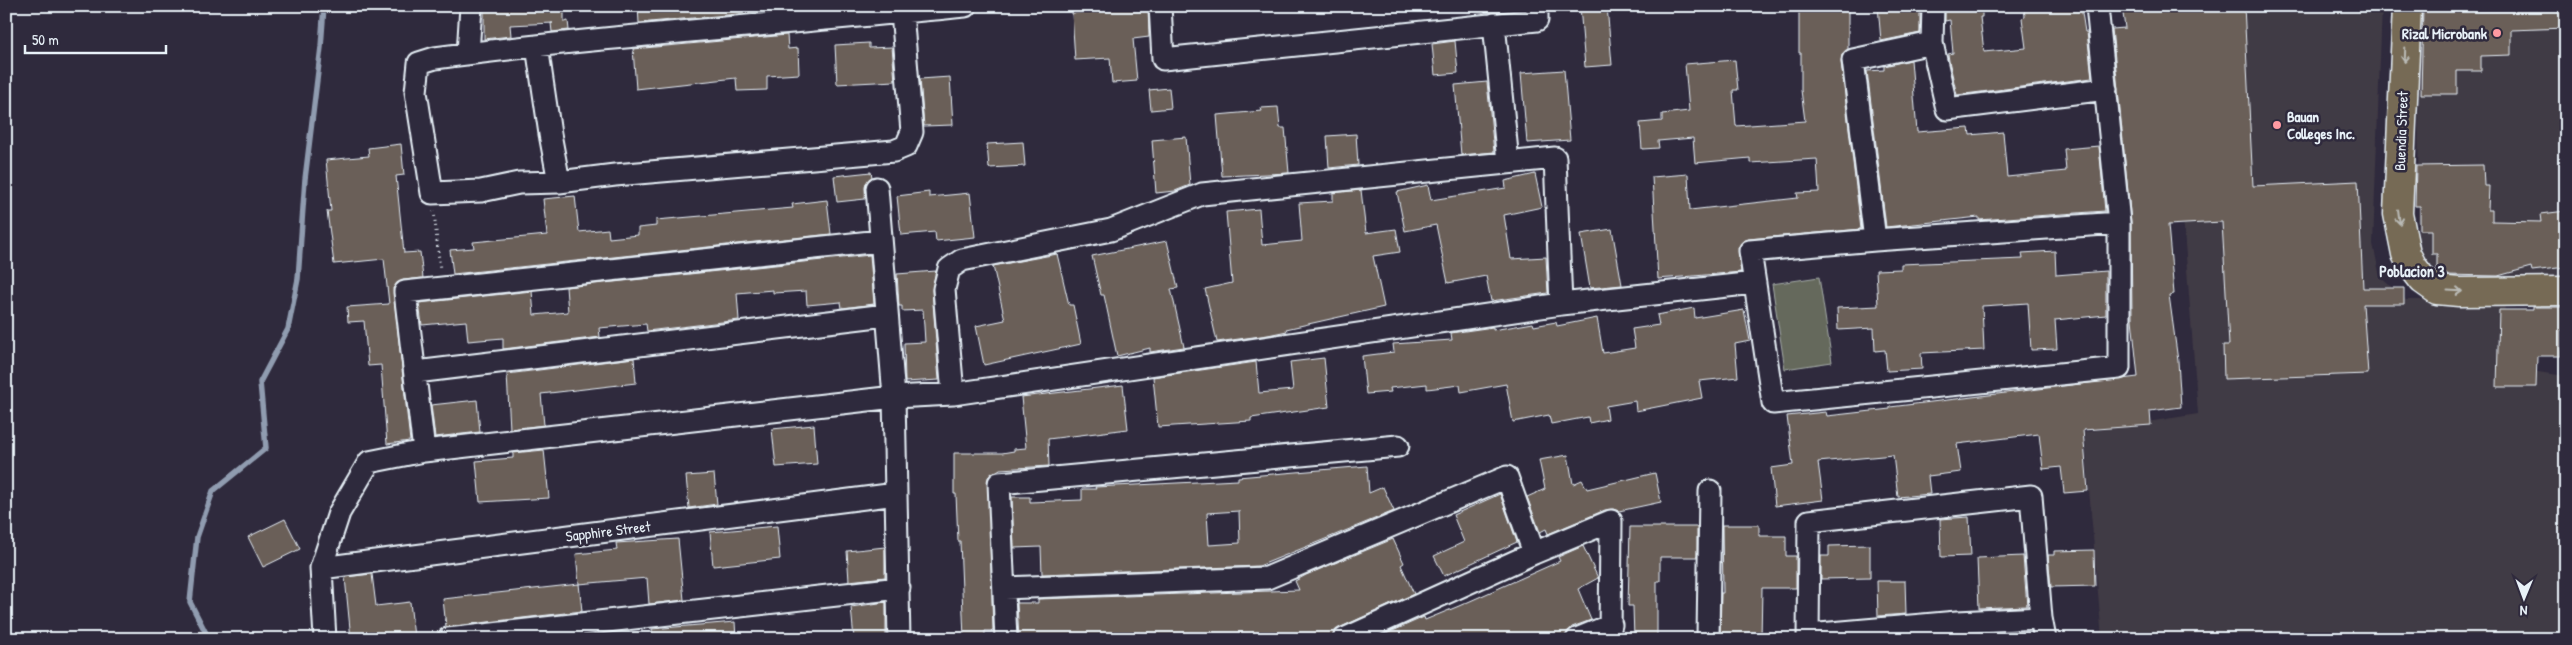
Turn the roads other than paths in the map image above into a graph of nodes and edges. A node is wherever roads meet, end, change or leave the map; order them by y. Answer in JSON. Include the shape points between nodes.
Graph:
{"nodes":[{"id":1,"x":471,"y":6,"type":"edge"},
{"id":2,"x":964,"y":6,"type":"edge"},
{"id":3,"x":1160,"y":6,"type":"edge"},
{"id":4,"x":1537,"y":6,"type":"edge"},
{"id":5,"x":1933,"y":6,"type":"edge"},
{"id":6,"x":2096,"y":6,"type":"edge"},
{"id":7,"x":2407,"y":6,"type":"edge"},
{"id":8,"x":902,"y":9,"type":"edge"},
{"id":9,"x":1494,"y":24,"type":"junction"},
{"id":10,"x":1932,"y":43,"type":"junction"},
{"id":11,"x":537,"y":46,"type":"junction"},
{"id":12,"x":468,"y":54,"type":"junction"},
{"id":13,"x":2106,"y":89,"type":"junction"},
{"id":14,"x":1508,"y":162,"type":"junction"},
{"id":15,"x":560,"y":182,"type":"junction"},
{"id":16,"x":877,"y":188,"type":"dead end"},
{"id":17,"x":2119,"y":223,"type":"junction"},
{"id":18,"x":1875,"y":240,"type":"junction"},
{"id":19,"x":880,"y":242,"type":"junction"},
{"id":20,"x":1755,"y":283,"type":"junction"},
{"id":21,"x":2566,"y":291,"type":"edge"},
{"id":22,"x":1561,"y":304,"type":"junction"},
{"id":23,"x":886,"y":315,"type":"junction"},
{"id":24,"x":416,"y":372,"type":"junction"},
{"id":25,"x":953,"y":394,"type":"junction"},
{"id":26,"x":894,"y":397,"type":"junction"},
{"id":27,"x":1398,"y":446,"type":"dead end"},
{"id":28,"x":424,"y":451,"type":"junction"},
{"id":29,"x":1710,"y":491,"type":"dead end"},
{"id":30,"x":896,"y":494,"type":"junction"},
{"id":31,"x":1534,"y":553,"type":"junction"},
{"id":32,"x":321,"y":568,"type":"junction"},
{"id":33,"x":899,"y":588,"type":"junction"},
{"id":34,"x":1005,"y":588,"type":"junction"},
{"id":35,"x":2041,"y":618,"type":"junction"},
{"id":36,"x":1611,"y":632,"type":"edge"},
{"id":37,"x":1808,"y":637,"type":"edge"},
{"id":38,"x":325,"y":639,"type":"edge"},
{"id":39,"x":448,"y":639,"type":"edge"},
{"id":40,"x":899,"y":639,"type":"edge"},
{"id":41,"x":1006,"y":639,"type":"edge"},
{"id":42,"x":1344,"y":639,"type":"edge"},
{"id":43,"x":1577,"y":639,"type":"edge"},
{"id":44,"x":1708,"y":639,"type":"edge"},
{"id":45,"x":2045,"y":639,"type":"edge"}],
"edges":[{"from":1,"to":12,"type":"street"},
{"from":2,"to":8,"type":"street"},
{"from":3,"to":9,"type":"street","via":[[1163,59]]},
{"from":4,"to":9,"type":"street","via":[[1537,20]]},
{"from":5,"to":10,"type":"street"},
{"from":6,"to":13,"type":"street"},
{"from":7,"to":21,"type":"main road","name":"Buendia Street","one_way":true,"via":[[2398,214],[2406,254],[2423,280],[2437,290]]},
{"from":8,"to":11,"type":"street"},
{"from":8,"to":15,"type":"street","via":[[912,132],[906,146],[894,151]]},
{"from":9,"to":14,"type":"street"},
{"from":10,"to":13,"type":"street","via":[[1947,109]]},
{"from":10,"to":18,"type":"street","via":[[1853,60]]},
{"from":11,"to":12,"type":"street"},
{"from":11,"to":15,"type":"street"},
{"from":12,"to":15,"type":"street","via":[[419,63],[416,92],[432,193],[481,191],[518,183]]},
{"from":13,"to":17,"type":"street"},
{"from":14,"to":22,"type":"street","via":[[1555,158]]},
{"from":14,"to":25,"type":"street","via":[[1202,194],[1111,230],[962,260],[949,269],[944,289]]},
{"from":16,"to":19,"type":"street"},
{"from":17,"to":18,"type":"street"},
{"from":17,"to":20,"type":"street","via":[[2118,368],[1773,403]]},
{"from":18,"to":20,"type":"street","via":[[1750,251]]},
{"from":19,"to":23,"type":"street"},
{"from":19,"to":24,"type":"street","via":[[406,292]]},
{"from":20,"to":22,"type":"street"},
{"from":22,"to":25,"type":"street"},
{"from":23,"to":24,"type":"street"},
{"from":23,"to":26,"type":"street"},
{"from":24,"to":28,"type":"street"},
{"from":25,"to":26,"type":"street"},
{"from":26,"to":28,"type":"street"},
{"from":26,"to":30,"type":"street"},
{"from":27,"to":34,"type":"street","via":[[999,483]]},
{"from":28,"to":32,"type":"street","via":[[369,462],[339,513]]},
{"from":29,"to":44,"type":"street"},
{"from":30,"to":32,"type":"street","name":"Sapphire Street"},
{"from":30,"to":33,"type":"street"},
{"from":31,"to":34,"type":"street","via":[[1507,477],[1267,578]]},
{"from":31,"to":36,"type":"street","via":[[1611,521]]},
{"from":31,"to":42,"type":"street"},
{"from":32,"to":38,"type":"street"},
{"from":33,"to":39,"type":"street"},
{"from":33,"to":40,"type":"street"},
{"from":34,"to":41,"type":"street"},
{"from":35,"to":37,"type":"street","via":[[1957,622]]},
{"from":35,"to":37,"type":"street","via":[[2031,496],[1809,521]]},
{"from":35,"to":45,"type":"street"},
{"from":36,"to":43,"type":"street"}]}
